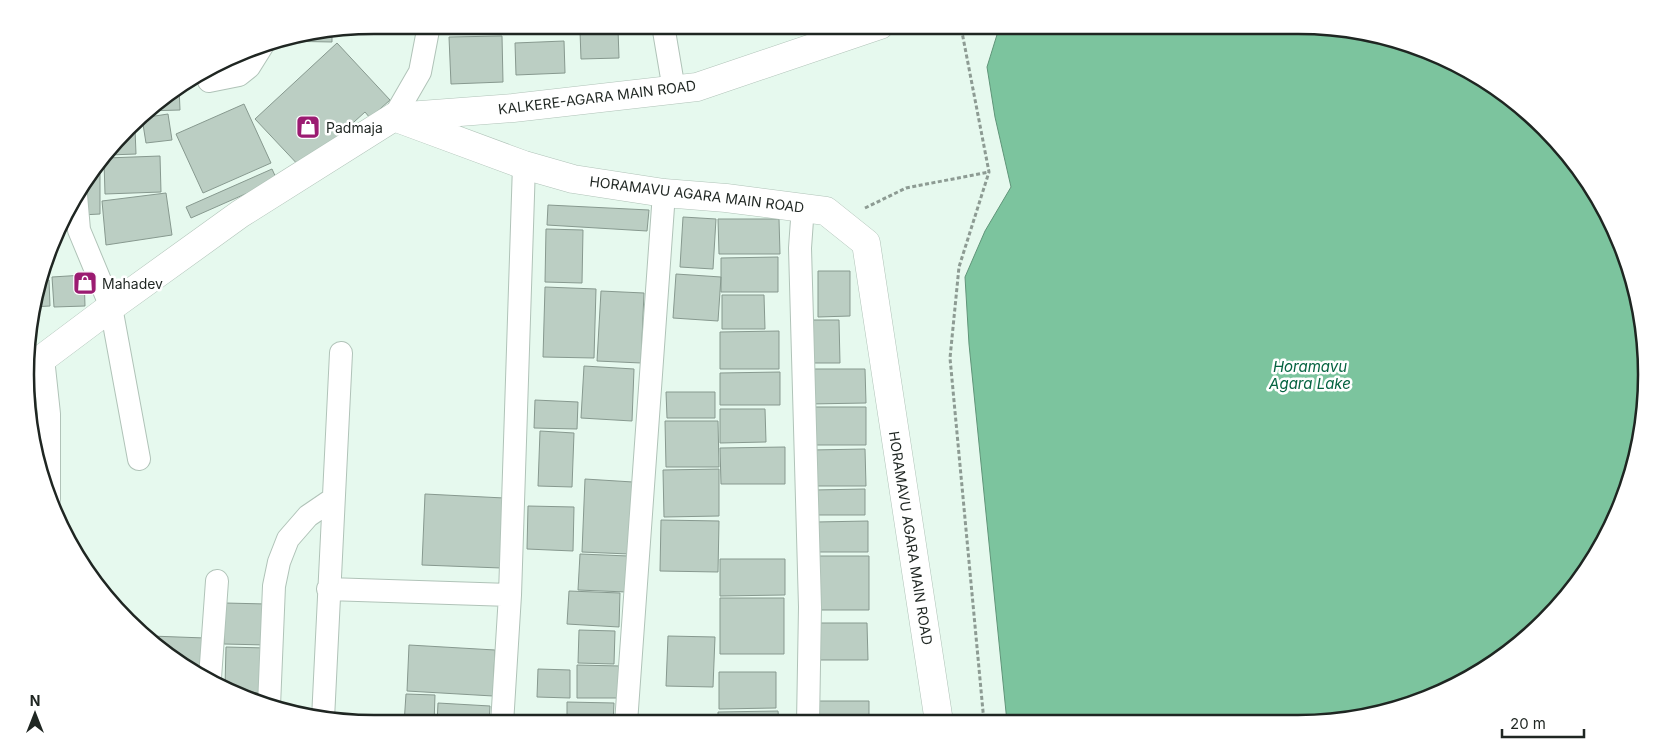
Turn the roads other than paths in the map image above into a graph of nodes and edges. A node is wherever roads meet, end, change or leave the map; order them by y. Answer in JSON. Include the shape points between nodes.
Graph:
{"nodes":[{"id":1,"x":427,"y":34,"type":"edge"},
{"id":2,"x":664,"y":34,"type":"edge"},
{"id":3,"x":853,"y":34,"type":"edge"},
{"id":4,"x":256,"y":55,"type":"edge"},
{"id":5,"x":209,"y":81,"type":"dead end"},
{"id":6,"x":674,"y":90,"type":"junction"},
{"id":7,"x":394,"y":117,"type":"junction"},
{"id":8,"x":524,"y":164,"type":"junction"},
{"id":9,"x":664,"y":193,"type":"junction"},
{"id":10,"x":802,"y":206,"type":"junction"},
{"id":11,"x":77,"y":208,"type":"edge"},
{"id":12,"x":111,"y":307,"type":"junction"},
{"id":13,"x":340,"y":353,"type":"dead end"},
{"id":14,"x":36,"y":363,"type":"edge"},
{"id":15,"x":139,"y":459,"type":"dead end"},
{"id":16,"x":49,"y":475,"type":"edge"},
{"id":17,"x":333,"y":499,"type":"junction"},
{"id":18,"x":217,"y":581,"type":"dead end"},
{"id":19,"x":328,"y":589,"type":"junction"},
{"id":20,"x":510,"y":595,"type":"junction"},
{"id":21,"x":210,"y":673,"type":"edge"},
{"id":22,"x":269,"y":698,"type":"edge"},
{"id":23,"x":323,"y":711,"type":"edge"},
{"id":24,"x":503,"y":715,"type":"edge"},
{"id":25,"x":627,"y":715,"type":"edge"},
{"id":26,"x":808,"y":715,"type":"edge"},
{"id":27,"x":938,"y":715,"type":"edge"}],
"edges":[{"from":1,"to":7,"type":"street","via":[[420,72]]},
{"from":2,"to":6,"type":"street"},
{"from":3,"to":6,"type":"street","name":"KALKERE-AGARA MAIN ROAD","via":[[697,87]]},
{"from":4,"to":5,"type":"street","via":[[239,75]]},
{"from":6,"to":7,"type":"street","name":"KALKERE-AGARA MAIN ROAD"},
{"from":7,"to":8,"type":"street","name":"HORAMAVU AGARA MAIN ROAD"},
{"from":7,"to":12,"type":"street","via":[[240,214]]},
{"from":8,"to":9,"type":"street","name":"HORAMAVU AGARA MAIN ROAD","via":[[573,179]]},
{"from":8,"to":20,"type":"street"},
{"from":9,"to":10,"type":"street","name":"HORAMAVU AGARA MAIN ROAD"},
{"from":9,"to":25,"type":"street"},
{"from":10,"to":26,"type":"street","via":[[800,248],[810,607]]},
{"from":10,"to":27,"type":"street","name":"HORAMAVU AGARA MAIN ROAD","via":[[826,210],[866,243]]},
{"from":11,"to":12,"type":"street","via":[[79,230]]},
{"from":12,"to":14,"type":"street"},
{"from":12,"to":15,"type":"street"},
{"from":13,"to":17,"type":"street"},
{"from":14,"to":16,"type":"street","via":[[49,414]]},
{"from":17,"to":19,"type":"street"},
{"from":17,"to":22,"type":"street","via":[[308,516],[288,539],[279,562],[274,586]]},
{"from":18,"to":21,"type":"street"},
{"from":19,"to":20,"type":"street"},
{"from":19,"to":23,"type":"street"},
{"from":20,"to":24,"type":"street"}]}
